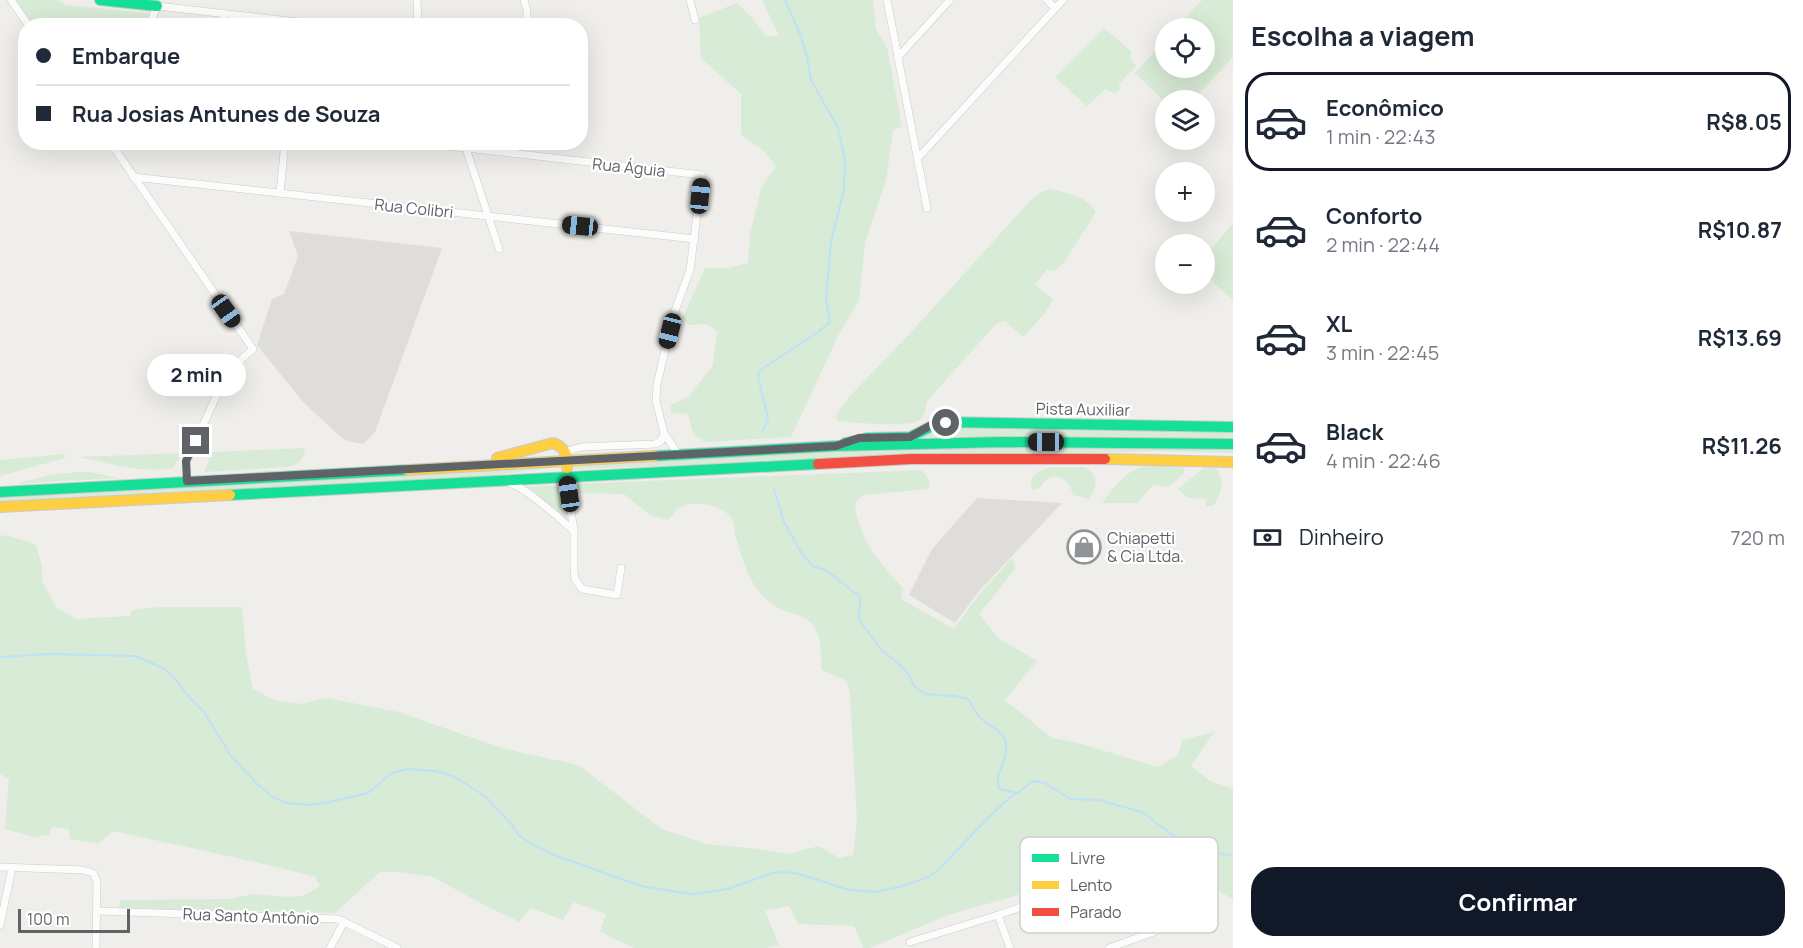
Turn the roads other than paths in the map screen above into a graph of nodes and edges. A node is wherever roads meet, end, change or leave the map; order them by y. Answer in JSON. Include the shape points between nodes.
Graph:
{"nodes":[{"id":1,"x":12,"y":0,"type":"edge"},
{"id":2,"x":100,"y":0,"type":"edge"},
{"id":3,"x":417,"y":0,"type":"edge"},
{"id":4,"x":524,"y":0,"type":"edge"},
{"id":5,"x":690,"y":0,"type":"edge"},
{"id":6,"x":887,"y":0,"type":"edge"},
{"id":7,"x":950,"y":0,"type":"edge"},
{"id":8,"x":1047,"y":0,"type":"edge"},
{"id":9,"x":1063,"y":0,"type":"edge"},
{"id":10,"x":157,"y":6,"type":"junction"},
{"id":11,"x":1055,"y":9,"type":"junction"},
{"id":12,"x":224,"y":14,"type":"junction"},
{"id":13,"x":24,"y":18,"type":"edge"},
{"id":14,"x":152,"y":18,"type":"edge"},
{"id":15,"x":224,"y":18,"type":"edge"},
{"id":16,"x":252,"y":18,"type":"edge"},
{"id":17,"x":418,"y":18,"type":"edge"},
{"id":18,"x":527,"y":18,"type":"edge"},
{"id":19,"x":695,"y":20,"type":"dead end"},
{"id":20,"x":898,"y":57,"type":"junction"},
{"id":21,"x":115,"y":150,"type":"edge"},
{"id":22,"x":284,"y":150,"type":"edge"},
{"id":23,"x":466,"y":150,"type":"edge"},
{"id":24,"x":490,"y":150,"type":"edge"},
{"id":25,"x":515,"y":150,"type":"edge"},
{"id":26,"x":514,"y":154,"type":"junction"},
{"id":27,"x":917,"y":159,"type":"junction"},
{"id":28,"x":133,"y":177,"type":"junction"},
{"id":29,"x":280,"y":193,"type":"junction"},
{"id":30,"x":927,"y":208,"type":"dead end"},
{"id":31,"x":487,"y":216,"type":"junction"},
{"id":32,"x":695,"y":239,"type":"junction"},
{"id":33,"x":499,"y":249,"type":"dead end"},
{"id":34,"x":1233,"y":427,"type":"edge"},
{"id":35,"x":664,"y":433,"type":"junction"},
{"id":36,"x":1233,"y":444,"type":"edge"},
{"id":37,"x":836,"y":446,"type":"junction"},
{"id":38,"x":678,"y":454,"type":"junction"},
{"id":39,"x":1233,"y":455,"type":"edge"},
{"id":40,"x":1132,"y":459,"type":"junction"},
{"id":41,"x":1233,"y":462,"type":"edge"},
{"id":42,"x":566,"y":464,"type":"junction"},
{"id":43,"x":384,"y":471,"type":"junction"},
{"id":44,"x":482,"y":480,"type":"junction"},
{"id":45,"x":187,"y":481,"type":"junction"},
{"id":46,"x":0,"y":492,"type":"edge"},
{"id":47,"x":0,"y":507,"type":"edge"},
{"id":48,"x":574,"y":531,"type":"junction"},
{"id":49,"x":621,"y":568,"type":"dead end"},
{"id":50,"x":0,"y":867,"type":"edge"},
{"id":51,"x":12,"y":867,"type":"junction"},
{"id":52,"x":1020,"y":907,"type":"edge"},
{"id":53,"x":97,"y":911,"type":"junction"},
{"id":54,"x":998,"y":915,"type":"junction"},
{"id":55,"x":344,"y":922,"type":"junction"},
{"id":56,"x":0,"y":925,"type":"edge"},
{"id":57,"x":1151,"y":933,"type":"edge"},
{"id":58,"x":910,"y":942,"type":"dead end"},
{"id":59,"x":96,"y":948,"type":"edge"},
{"id":60,"x":330,"y":948,"type":"edge"},
{"id":61,"x":397,"y":948,"type":"edge"},
{"id":62,"x":1010,"y":948,"type":"edge"},
{"id":63,"x":1109,"y":948,"type":"edge"}],
"edges":[{"from":1,"to":13,"type":"street"},
{"from":2,"to":10,"type":"main road"},
{"from":3,"to":17,"type":"street"},
{"from":4,"to":18,"type":"street"},
{"from":5,"to":19,"type":"street"},
{"from":6,"to":20,"type":"street"},
{"from":7,"to":20,"type":"street"},
{"from":8,"to":11,"type":"street"},
{"from":9,"to":11,"type":"street"},
{"from":10,"to":12,"type":"street"},
{"from":10,"to":14,"type":"street"},
{"from":11,"to":27,"type":"street"},
{"from":12,"to":15,"type":"street"},
{"from":12,"to":16,"type":"street"},
{"from":20,"to":27,"type":"street"},
{"from":21,"to":28,"type":"street"},
{"from":22,"to":29,"type":"street"},
{"from":23,"to":31,"type":"street"},
{"from":24,"to":26,"type":"street","name":"Rua Águia"},
{"from":25,"to":26,"type":"street"},
{"from":26,"to":32,"type":"street","name":"Rua Águia","via":[[702,175]]},
{"from":27,"to":30,"type":"street"},
{"from":28,"to":29,"type":"street","name":"Rua Colibri"},
{"from":28,"to":45,"type":"street","via":[[253,349],[224,380],[186,461]]},
{"from":29,"to":31,"type":"street","name":"Rua Colibri"},
{"from":31,"to":32,"type":"street","name":"Rua Colibri"},
{"from":31,"to":33,"type":"street"},
{"from":32,"to":35,"type":"street","via":[[657,385],[656,401]]},
{"from":34,"to":37,"type":"main road","name":"Pista Auxiliar","via":[[940,422],[910,437],[859,438]]},
{"from":35,"to":38,"type":"street"},
{"from":35,"to":42,"type":"street","via":[[655,444],[581,447]]},
{"from":36,"to":37,"type":"main road","via":[[1003,442]]},
{"from":37,"to":38,"type":"main road"},
{"from":38,"to":42,"type":"main road"},
{"from":39,"to":40,"type":"main road"},
{"from":40,"to":41,"type":"main road"},
{"from":40,"to":42,"type":"main road"},
{"from":42,"to":43,"type":"main road"},
{"from":42,"to":43,"type":"main road","via":[[559,444],[553,443],[508,456]]},
{"from":42,"to":44,"type":"main road","via":[[562,469]]},
{"from":42,"to":48,"type":"street"},
{"from":43,"to":45,"type":"main road"},
{"from":44,"to":47,"type":"main road"},
{"from":44,"to":48,"type":"street","via":[[518,485]]},
{"from":45,"to":46,"type":"main road"},
{"from":48,"to":49,"type":"street","via":[[574,572],[582,588],[617,595]]},
{"from":50,"to":51,"type":"street"},
{"from":51,"to":53,"type":"street","via":[[93,873],[98,881]]},
{"from":51,"to":56,"type":"street"},
{"from":52,"to":54,"type":"street"},
{"from":53,"to":55,"type":"street","name":"Rua Santo Antônio"},
{"from":53,"to":59,"type":"street"},
{"from":54,"to":58,"type":"street"},
{"from":54,"to":62,"type":"street"},
{"from":55,"to":60,"type":"street"},
{"from":55,"to":61,"type":"street","name":"Rua Santo Antônio"},
{"from":57,"to":63,"type":"street"}]}
